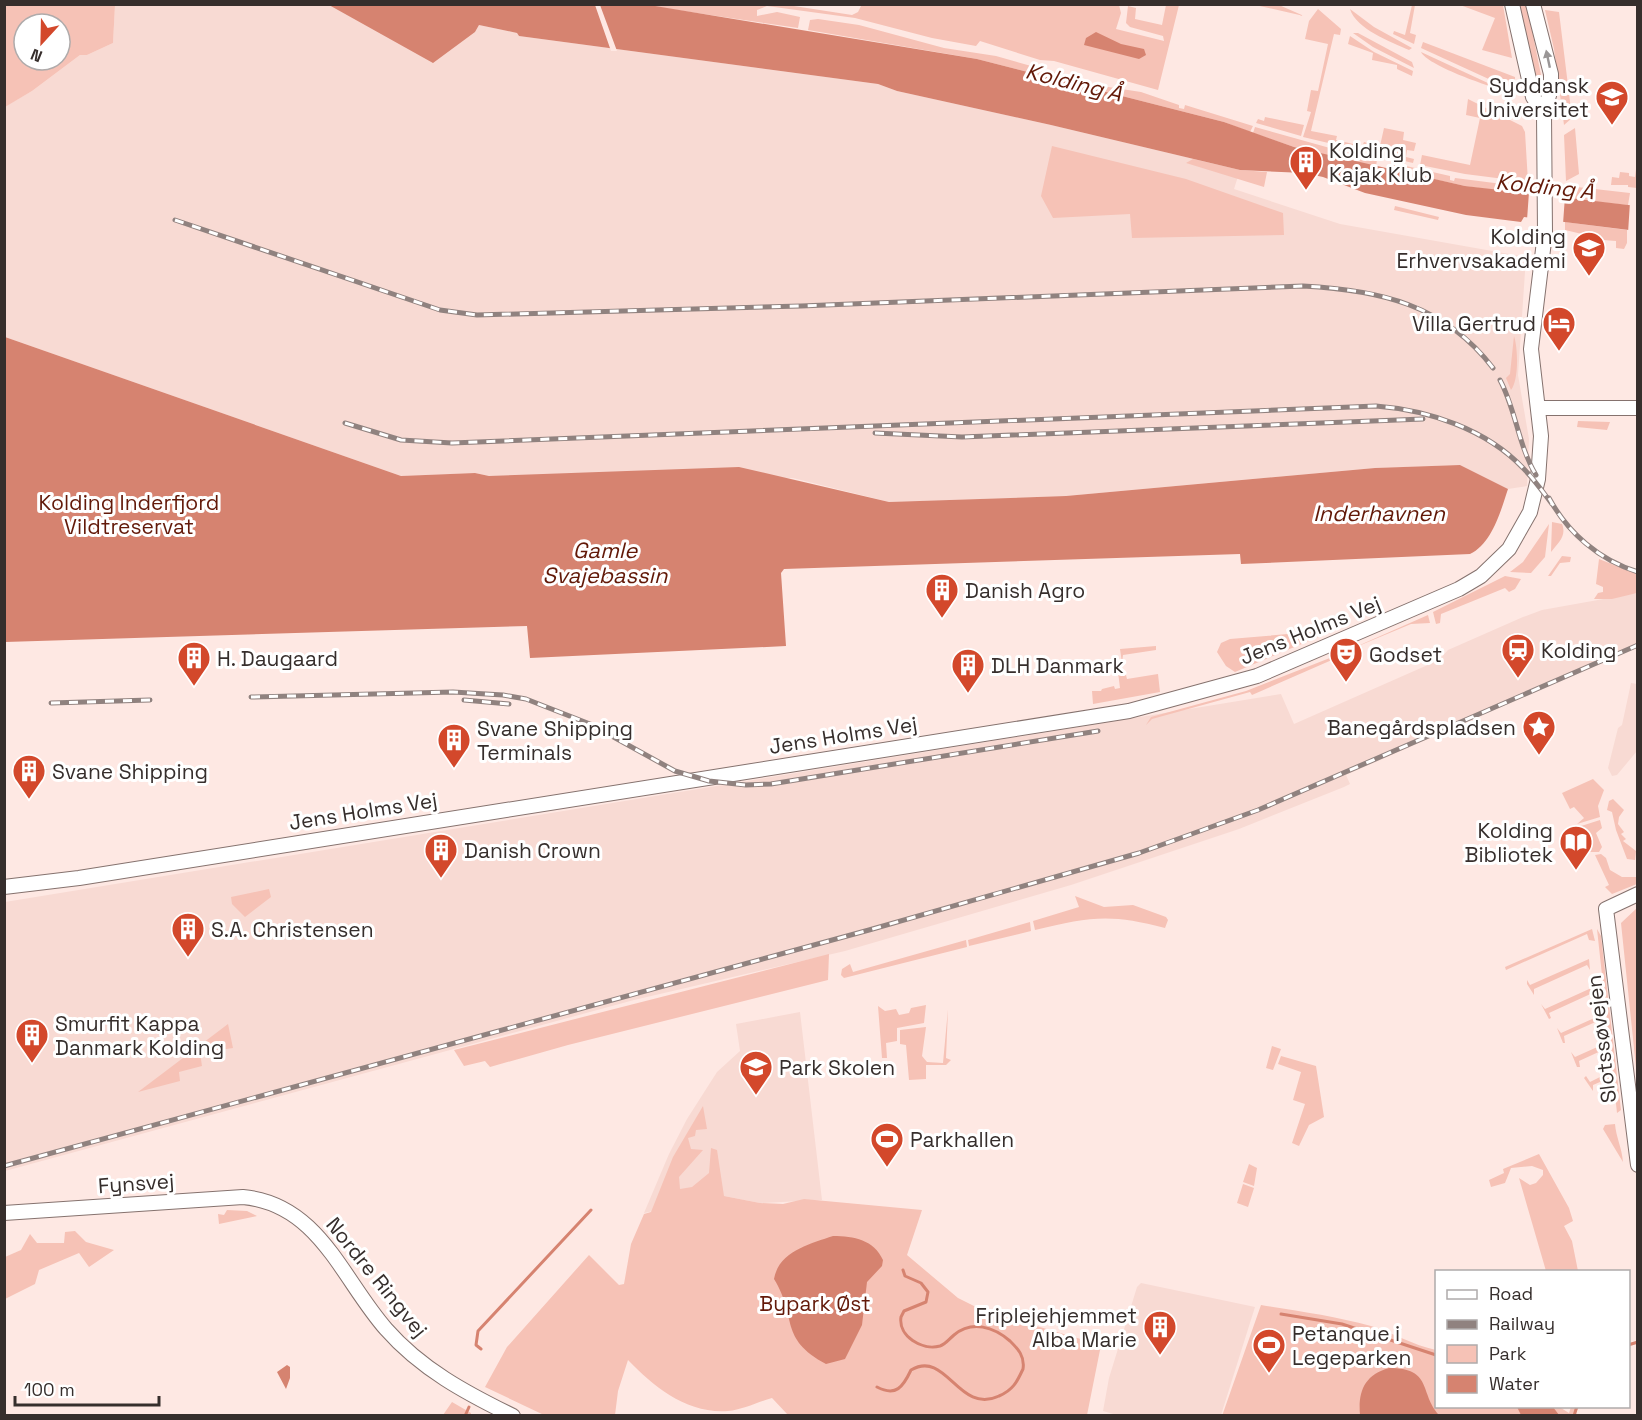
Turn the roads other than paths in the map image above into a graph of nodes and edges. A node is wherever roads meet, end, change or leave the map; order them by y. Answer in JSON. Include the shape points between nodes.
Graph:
{"nodes":[{"id":1,"x":1512,"y":4,"type":"edge"},
{"id":2,"x":1533,"y":4,"type":"edge"},
{"id":3,"x":1544,"y":114,"type":"junction"},
{"id":4,"x":1538,"y":408,"type":"junction"},
{"id":5,"x":1638,"y":408,"type":"edge"},
{"id":6,"x":4,"y":887,"type":"edge"},
{"id":7,"x":1638,"y":894,"type":"edge"},
{"id":8,"x":1638,"y":1165,"type":"edge"},
{"id":9,"x":269,"y":1202,"type":"joint"},
{"id":10,"x":4,"y":1213,"type":"edge"},
{"id":11,"x":513,"y":1416,"type":"edge"}],
"edges":[{"from":1,"to":3,"type":"main road","via":[[1533,97]]},
{"from":3,"to":2,"type":"main road","one_way":true,"via":[[1551,74]]},
{"from":3,"to":4,"type":"main road","name":"Jens Holms Vej","via":[[1545,223],[1531,350]]},
{"from":4,"to":5,"type":"main road"},
{"from":4,"to":6,"type":"main road","name":"Jens Holms Vej","via":[[1540,459],[1535,496],[1519,536],[1497,562],[1459,589],[1247,679],[1129,711]]},
{"from":7,"to":8,"type":"main road","name":"Slotssøvejen","via":[[1606,909]]},
{"from":9,"to":10,"type":"main road","name":"Fynsvej","via":[[243,1197]]},
{"from":9,"to":11,"type":"main road","name":"Nordre Ringvej","via":[[297,1216],[313,1230],[385,1328],[412,1355],[458,1388]]}]}
